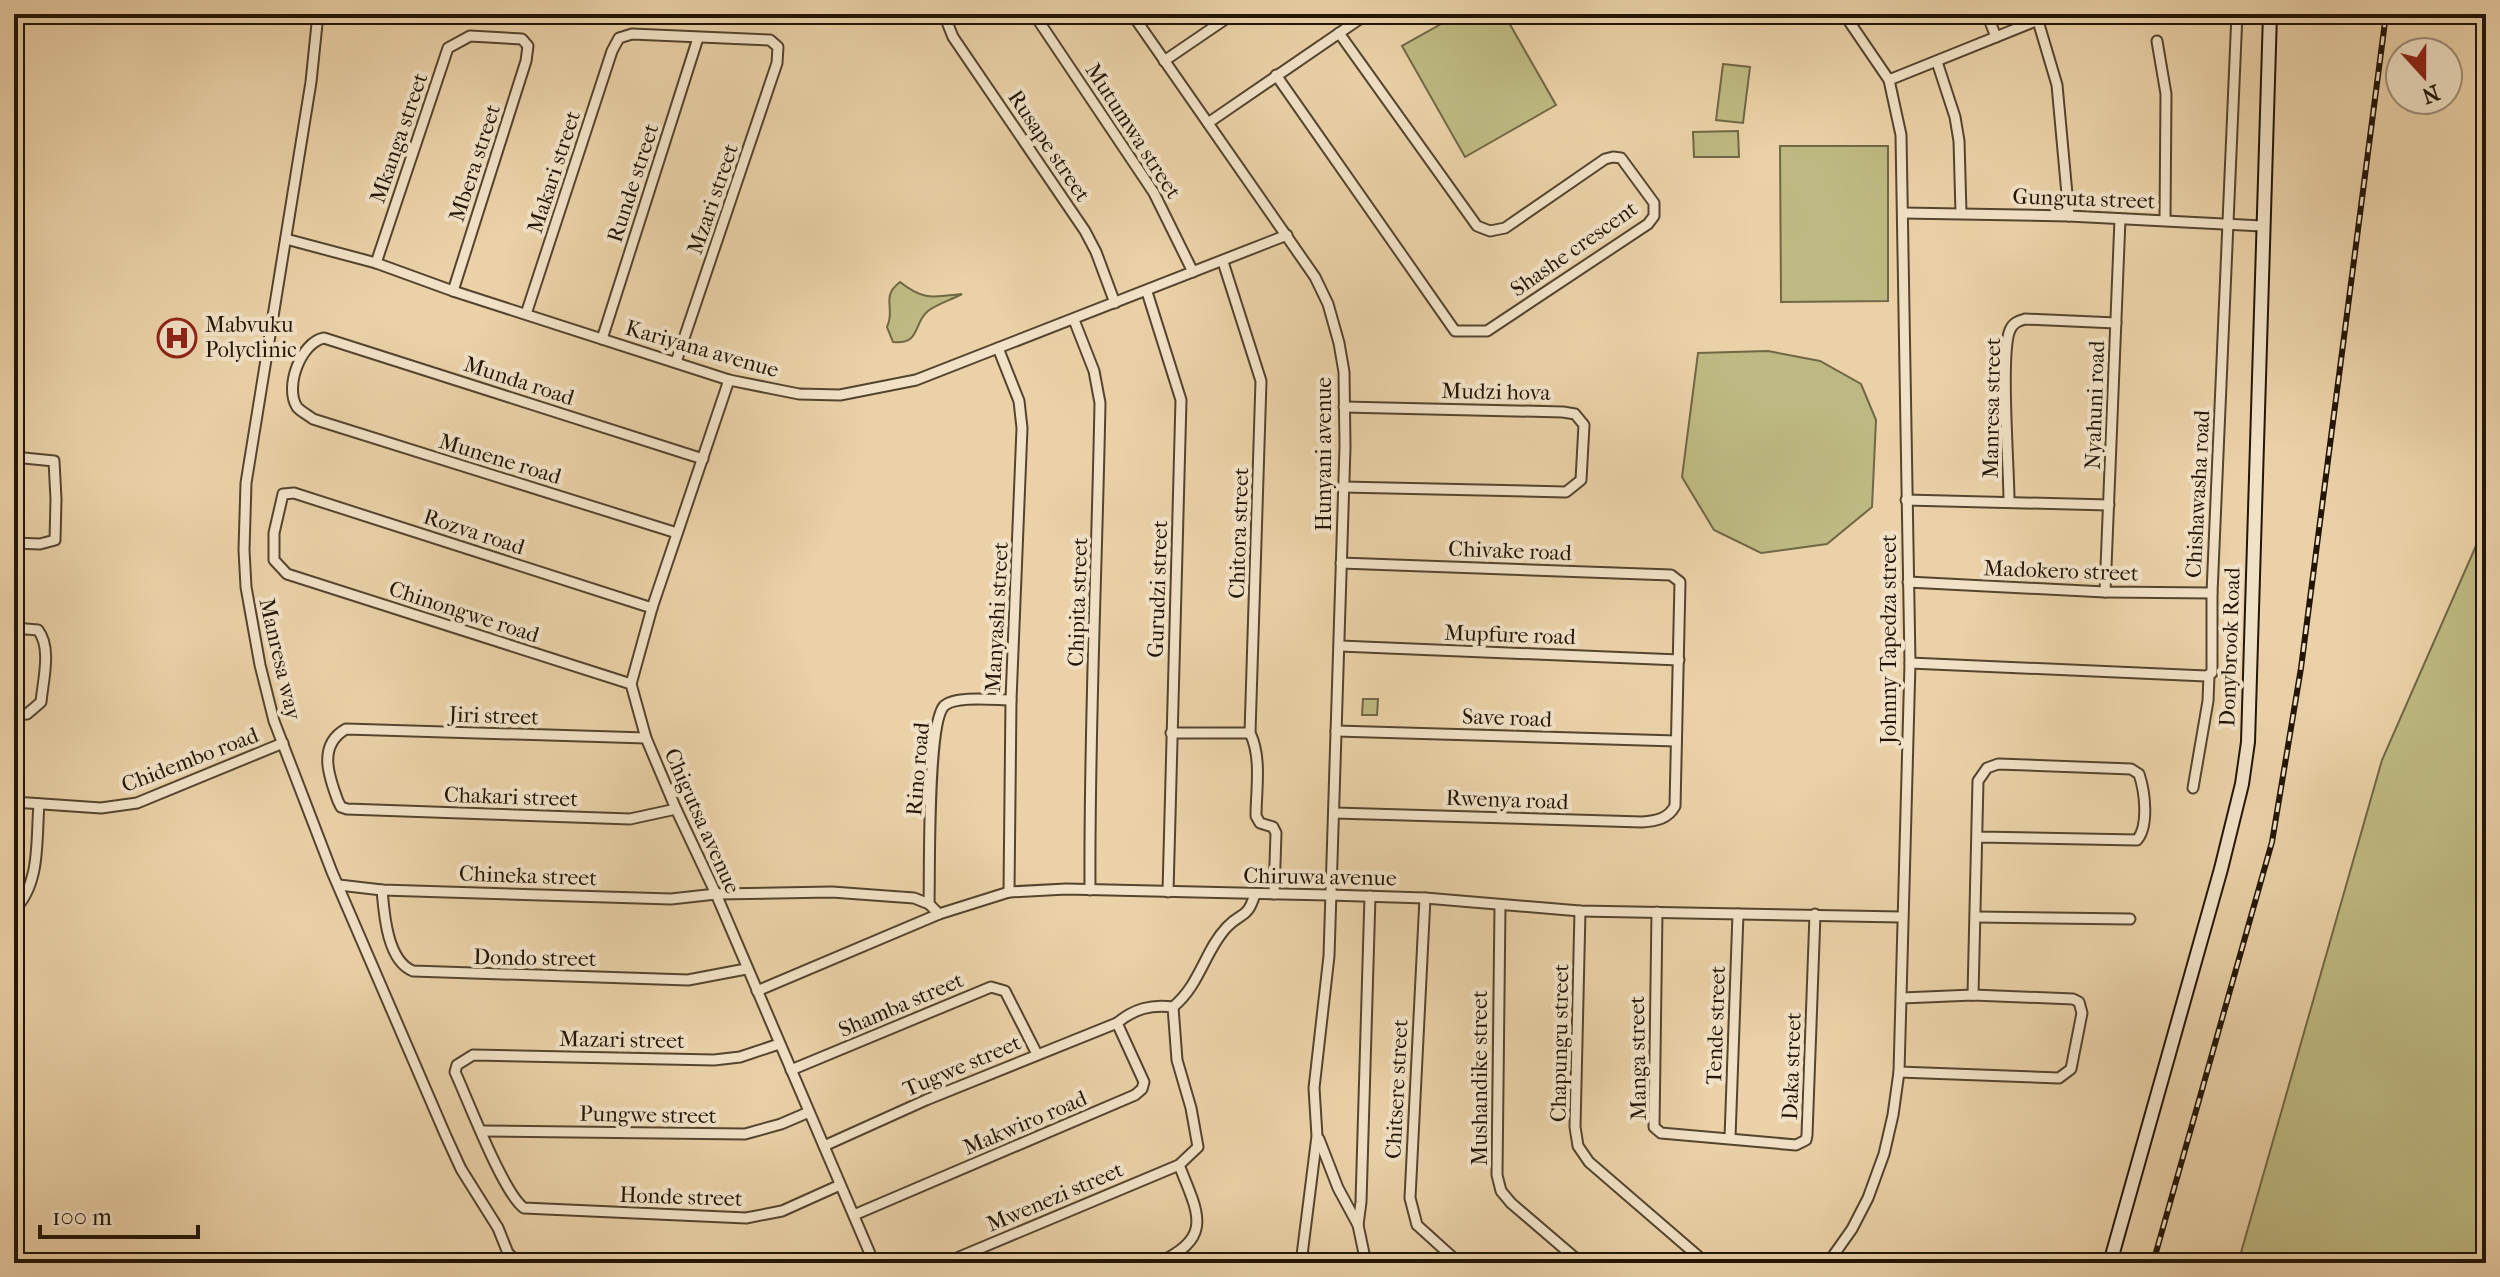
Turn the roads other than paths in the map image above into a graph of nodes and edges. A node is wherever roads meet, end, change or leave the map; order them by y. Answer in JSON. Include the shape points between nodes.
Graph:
{"nodes":[{"id":1,"x":318,"y":14,"type":"edge"},
{"id":2,"x":949,"y":14,"type":"edge"},
{"id":3,"x":1034,"y":14,"type":"edge"},
{"id":4,"x":1132,"y":14,"type":"edge"},
{"id":5,"x":1233,"y":14,"type":"edge"},
{"id":6,"x":1367,"y":14,"type":"edge"},
{"id":7,"x":1844,"y":14,"type":"edge"},
{"id":8,"x":1987,"y":14,"type":"edge"},
{"id":9,"x":2053,"y":14,"type":"edge"},
{"id":10,"x":2237,"y":14,"type":"edge"},
{"id":11,"x":2270,"y":14,"type":"edge"},
{"id":12,"x":2038,"y":21,"type":"junction"},
{"id":13,"x":1339,"y":33,"type":"junction"},
{"id":14,"x":1996,"y":37,"type":"junction"},
{"id":15,"x":698,"y":38,"type":"junction"},
{"id":16,"x":2157,"y":41,"type":"dead end"},
{"id":17,"x":528,"y":46,"type":"joint"},
{"id":18,"x":1164,"y":61,"type":"junction"},
{"id":19,"x":1937,"y":62,"type":"junction"},
{"id":20,"x":1276,"y":75,"type":"junction"},
{"id":21,"x":1889,"y":80,"type":"junction"},
{"id":22,"x":1208,"y":123,"type":"junction"},
{"id":23,"x":1903,"y":213,"type":"junction"},
{"id":24,"x":1961,"y":213,"type":"junction"},
{"id":25,"x":2069,"y":216,"type":"junction"},
{"id":26,"x":2120,"y":219,"type":"junction"},
{"id":27,"x":2165,"y":220,"type":"junction"},
{"id":28,"x":2228,"y":224,"type":"junction"},
{"id":29,"x":2262,"y":226,"type":"junction"},
{"id":30,"x":1287,"y":235,"type":"junction"},
{"id":31,"x":286,"y":239,"type":"junction"},
{"id":32,"x":1223,"y":262,"type":"junction"},
{"id":33,"x":376,"y":263,"type":"junction"},
{"id":34,"x":1193,"y":272,"type":"junction"},
{"id":35,"x":453,"y":291,"type":"junction"},
{"id":36,"x":1147,"y":292,"type":"junction"},
{"id":37,"x":1115,"y":303,"type":"junction"},
{"id":38,"x":526,"y":314,"type":"junction"},
{"id":39,"x":1074,"y":320,"type":"junction"},
{"id":40,"x":2116,"y":323,"type":"junction"},
{"id":41,"x":602,"y":339,"type":"junction"},
{"id":42,"x":998,"y":348,"type":"junction"},
{"id":43,"x":676,"y":362,"type":"junction"},
{"id":44,"x":729,"y":380,"type":"junction"},
{"id":45,"x":1344,"y":407,"type":"junction"},
{"id":46,"x":313,"y":419,"type":"joint"},
{"id":47,"x":14,"y":457,"type":"edge"},
{"id":48,"x":703,"y":459,"type":"junction"},
{"id":49,"x":1343,"y":487,"type":"junction"},
{"id":50,"x":1906,"y":500,"type":"junction"},
{"id":51,"x":2009,"y":500,"type":"junction"},
{"id":52,"x":2109,"y":505,"type":"junction"},
{"id":53,"x":677,"y":533,"type":"junction"},
{"id":54,"x":14,"y":543,"type":"edge"},
{"id":55,"x":1341,"y":563,"type":"junction"},
{"id":56,"x":287,"y":574,"type":"joint"},
{"id":57,"x":1908,"y":582,"type":"junction"},
{"id":58,"x":2105,"y":592,"type":"junction"},
{"id":59,"x":2212,"y":593,"type":"junction"},
{"id":60,"x":652,"y":608,"type":"junction"},
{"id":61,"x":14,"y":628,"type":"edge"},
{"id":62,"x":1340,"y":646,"type":"junction"},
{"id":63,"x":1679,"y":660,"type":"junction"},
{"id":64,"x":1910,"y":663,"type":"junction"},
{"id":65,"x":2209,"y":675,"type":"junction"},
{"id":66,"x":631,"y":684,"type":"junction"},
{"id":67,"x":1011,"y":700,"type":"junction"},
{"id":68,"x":14,"y":715,"type":"edge"},
{"id":69,"x":1336,"y":731,"type":"junction"},
{"id":70,"x":1171,"y":733,"type":"junction"},
{"id":71,"x":1250,"y":733,"type":"junction"},
{"id":72,"x":646,"y":738,"type":"junction"},
{"id":73,"x":1676,"y":741,"type":"junction"},
{"id":74,"x":283,"y":743,"type":"junction"},
{"id":75,"x":2193,"y":788,"type":"dead end"},
{"id":76,"x":14,"y":802,"type":"edge"},
{"id":77,"x":39,"y":804,"type":"junction"},
{"id":78,"x":344,"y":808,"type":"joint"},
{"id":79,"x":676,"y":809,"type":"junction"},
{"id":80,"x":1335,"y":813,"type":"junction"},
{"id":81,"x":1978,"y":837,"type":"junction"},
{"id":82,"x":339,"y":885,"type":"junction"},
{"id":83,"x":382,"y":890,"type":"junction"},
{"id":84,"x":1090,"y":890,"type":"junction"},
{"id":85,"x":1009,"y":892,"type":"junction"},
{"id":86,"x":1168,"y":892,"type":"junction"},
{"id":87,"x":716,"y":894,"type":"junction"},
{"id":88,"x":1255,"y":894,"type":"junction"},
{"id":89,"x":1274,"y":894,"type":"junction"},
{"id":90,"x":1329,"y":895,"type":"junction"},
{"id":91,"x":1370,"y":896,"type":"junction"},
{"id":92,"x":1425,"y":898,"type":"junction"},
{"id":93,"x":929,"y":904,"type":"junction"},
{"id":94,"x":1500,"y":906,"type":"junction"},
{"id":95,"x":14,"y":910,"type":"edge"},
{"id":96,"x":1580,"y":911,"type":"junction"},
{"id":97,"x":1657,"y":912,"type":"junction"},
{"id":98,"x":939,"y":914,"type":"junction"},
{"id":99,"x":1738,"y":914,"type":"junction"},
{"id":100,"x":1815,"y":914,"type":"junction"},
{"id":101,"x":1901,"y":917,"type":"junction"},
{"id":102,"x":1976,"y":917,"type":"junction"},
{"id":103,"x":2130,"y":919,"type":"dead end"},
{"id":104,"x":746,"y":969,"type":"junction"},
{"id":105,"x":757,"y":991,"type":"junction"},
{"id":106,"x":1973,"y":995,"type":"junction"},
{"id":107,"x":1902,"y":998,"type":"junction"},
{"id":108,"x":1173,"y":1007,"type":"junction"},
{"id":109,"x":1117,"y":1023,"type":"junction"},
{"id":110,"x":779,"y":1044,"type":"junction"},
{"id":111,"x":1037,"y":1054,"type":"junction"},
{"id":112,"x":791,"y":1070,"type":"junction"},
{"id":113,"x":1899,"y":1072,"type":"junction"},
{"id":114,"x":809,"y":1112,"type":"junction"},
{"id":115,"x":482,"y":1131,"type":"junction"},
{"id":116,"x":1317,"y":1136,"type":"junction"},
{"id":117,"x":1730,"y":1138,"type":"junction"},
{"id":118,"x":824,"y":1146,"type":"junction"},
{"id":119,"x":1179,"y":1165,"type":"junction"},
{"id":120,"x":840,"y":1185,"type":"junction"},
{"id":121,"x":854,"y":1215,"type":"junction"},
{"id":122,"x":1358,"y":1225,"type":"junction"},
{"id":123,"x":508,"y":1253,"type":"junction"},
{"id":124,"x":1172,"y":1260,"type":"edge"},
{"id":125,"x":501,"y":1263,"type":"edge"},
{"id":126,"x":519,"y":1263,"type":"edge"},
{"id":127,"x":874,"y":1263,"type":"edge"},
{"id":128,"x":945,"y":1263,"type":"edge"},
{"id":129,"x":1157,"y":1263,"type":"edge"},
{"id":130,"x":1301,"y":1263,"type":"edge"},
{"id":131,"x":1366,"y":1263,"type":"edge"},
{"id":132,"x":1459,"y":1263,"type":"edge"},
{"id":133,"x":1581,"y":1263,"type":"edge"},
{"id":134,"x":1706,"y":1263,"type":"edge"},
{"id":135,"x":1828,"y":1263,"type":"edge"},
{"id":136,"x":2110,"y":1263,"type":"edge"}],
"edges":[{"from":1,"to":31,"type":"street","name":"Manresa way"},
{"from":2,"to":37,"type":"street","name":"Rusape street","via":[[953,37],[1085,231]]},
{"from":3,"to":34,"type":"street","name":"Mutumwa street","via":[[1154,193]]},
{"from":4,"to":18,"type":"street","name":"Hunyani avenue"},
{"from":5,"to":18,"type":"street"},
{"from":6,"to":13,"type":"street"},
{"from":7,"to":21,"type":"street","name":"Johnny Tapedza street"},
{"from":8,"to":14,"type":"street"},
{"from":9,"to":12,"type":"street"},
{"from":10,"to":28,"type":"street","name":"Chishawasha road"},
{"from":11,"to":29,"type":"street","name":"Donybrook Road"},
{"from":12,"to":14,"type":"street"},
{"from":12,"to":25,"type":"street","via":[[2057,85]]},
{"from":13,"to":20,"type":"street"},
{"from":13,"to":20,"type":"street","name":"Shashe crescent","via":[[1477,226],[1490,231],[1505,228],[1613,157],[1621,158],[1654,203],[1654,216],[1487,331],[1455,331]]},
{"from":14,"to":19,"type":"street"},
{"from":15,"to":38,"type":"street","name":"Makari street","via":[[632,34],[617,41]]},
{"from":15,"to":41,"type":"street","name":"Runde street"},
{"from":15,"to":43,"type":"street","name":"Mzari street","via":[[762,38],[778,47],[779,54]]},
{"from":16,"to":27,"type":"street","via":[[2166,94]]},
{"from":17,"to":33,"type":"street","name":"Mkanga street","via":[[516,37],[470,36],[448,48]]},
{"from":17,"to":35,"type":"street","name":"Mbera street"},
{"from":18,"to":22,"type":"street","name":"Hunyani avenue"},
{"from":19,"to":21,"type":"street"},
{"from":19,"to":24,"type":"street","via":[[1959,141]]},
{"from":20,"to":22,"type":"street"},
{"from":21,"to":23,"type":"street","name":"Johnny Tapedza street","via":[[1900,127]]},
{"from":22,"to":30,"type":"street","name":"Hunyani avenue"},
{"from":23,"to":24,"type":"street","name":"Gunguta street"},
{"from":23,"to":50,"type":"street","name":"Johnny Tapedza street"},
{"from":24,"to":25,"type":"street","name":"Gunguta street"},
{"from":25,"to":26,"type":"street","name":"Gunguta street"},
{"from":26,"to":27,"type":"street","name":"Gunguta street"},
{"from":26,"to":40,"type":"street","name":"Nyahuni road"},
{"from":27,"to":28,"type":"street","name":"Gunguta street"},
{"from":28,"to":29,"type":"street","name":"Gunguta street"},
{"from":28,"to":59,"type":"street","name":"Chishawasha road"},
{"from":29,"to":136,"type":"street","name":"Donybrook Road","via":[[2248,742],[2242,784]]},
{"from":30,"to":32,"type":"street","name":"Kariyana avenue"},
{"from":30,"to":45,"type":"street","name":"Hunyani avenue","via":[[1324,293],[1336,326]]},
{"from":31,"to":33,"type":"street","name":"Kariyana avenue"},
{"from":31,"to":74,"type":"street","name":"Manresa way","via":[[244,501],[246,587],[255,643]]},
{"from":32,"to":34,"type":"street","name":"Kariyana avenue"},
{"from":32,"to":71,"type":"street","name":"Chitora street","via":[[1261,381]]},
{"from":33,"to":35,"type":"street","name":"Kariyana avenue"},
{"from":34,"to":36,"type":"street","name":"Kariyana avenue"},
{"from":35,"to":38,"type":"street","name":"Kariyana avenue"},
{"from":36,"to":37,"type":"street","name":"Kariyana avenue"},
{"from":36,"to":70,"type":"street","name":"Gurudzi street","via":[[1181,400]]},
{"from":37,"to":39,"type":"street","name":"Kariyana avenue"},
{"from":38,"to":41,"type":"street","name":"Kariyana avenue"},
{"from":39,"to":42,"type":"street","name":"Kariyana avenue"},
{"from":39,"to":84,"type":"street","name":"Chipita street","via":[[1100,403]]},
{"from":40,"to":51,"type":"street","name":"Manresa street","via":[[2025,319],[2011,328],[2006,371]]},
{"from":40,"to":52,"type":"street","name":"Nyahuni road"},
{"from":41,"to":43,"type":"street","name":"Kariyana avenue"},
{"from":42,"to":44,"type":"street","name":"Kariyana avenue","via":[[916,380],[860,393],[799,394]]},
{"from":42,"to":67,"type":"street","name":"Manyashi street","via":[[1019,401],[1022,428]]},
{"from":43,"to":44,"type":"street","name":"Kariyana avenue"},
{"from":44,"to":48,"type":"street"},
{"from":45,"to":49,"type":"street","name":"Hunyani avenue"},
{"from":45,"to":49,"type":"street","name":"Mudzi hova","via":[[1563,412],[1575,414],[1584,425],[1581,480],[1566,492]]},
{"from":46,"to":48,"type":"street","name":"Munda road","via":[[297,407],[293,392],[301,354],[314,340],[324,338]]},
{"from":46,"to":53,"type":"street","name":"Munene road"},
{"from":47,"to":54,"type":"street","via":[[54,461],[56,499],[55,540]]},
{"from":48,"to":53,"type":"street"},
{"from":49,"to":55,"type":"street","name":"Hunyani avenue"},
{"from":50,"to":51,"type":"street"},
{"from":50,"to":57,"type":"street","name":"Johnny Tapedza street"},
{"from":51,"to":52,"type":"street"},
{"from":52,"to":58,"type":"street","name":"Nyahuni road"},
{"from":53,"to":60,"type":"street"},
{"from":55,"to":62,"type":"street","name":"Hunyani avenue"},
{"from":55,"to":63,"type":"street","name":"Chivake road","via":[[1665,574],[1680,582]]},
{"from":56,"to":60,"type":"street","name":"Rozva road","via":[[274,560],[274,533],[285,493],[294,493]]},
{"from":56,"to":66,"type":"street","name":"Chinongwe road"},
{"from":57,"to":58,"type":"street","name":"Madokero street"},
{"from":57,"to":64,"type":"street","name":"Johnny Tapedza street"},
{"from":58,"to":59,"type":"street","name":"Madokero street"},
{"from":59,"to":65,"type":"street","name":"Chishawasha road","via":[[2214,668]]},
{"from":60,"to":66,"type":"street"},
{"from":61,"to":68,"type":"street","via":[[38,630],[45,646],[41,702],[27,714]]},
{"from":62,"to":63,"type":"street","name":"Mupfure road"},
{"from":62,"to":69,"type":"street","name":"Hunyani avenue"},
{"from":63,"to":73,"type":"street"},
{"from":64,"to":65,"type":"street"},
{"from":64,"to":101,"type":"street","name":"Johnny Tapedza street"},
{"from":65,"to":75,"type":"street","name":"Chishawasha road"},
{"from":66,"to":72,"type":"street","name":"Chigutsa avenue"},
{"from":67,"to":85,"type":"street","name":"Manyashi street"},
{"from":67,"to":93,"type":"street","name":"Rino road","via":[[956,700],[941,713],[935,734]]},
{"from":69,"to":73,"type":"street","name":"Save road"},
{"from":69,"to":80,"type":"street","name":"Hunyani avenue"},
{"from":70,"to":71,"type":"street"},
{"from":70,"to":86,"type":"street","name":"Gurudzi street"},
{"from":71,"to":89,"type":"street","name":"Chitora street","via":[[1257,764],[1256,816],[1276,833]]},
{"from":72,"to":78,"type":"street","name":"Jiri street","via":[[350,729],[331,744],[327,762]]},
{"from":72,"to":79,"type":"street","name":"Chigutsa avenue"},
{"from":73,"to":80,"type":"street","name":"Rwenya road","via":[[1674,809],[1660,819]]},
{"from":74,"to":77,"type":"street","name":"Chidembo road","via":[[137,803],[101,808]]},
{"from":74,"to":82,"type":"street","name":"Manresa way"},
{"from":76,"to":77,"type":"street","name":"Chidembo road"},
{"from":77,"to":95,"type":"street","via":[[32,883]]},
{"from":78,"to":79,"type":"street","name":"Chakari street","via":[[630,819]]},
{"from":79,"to":87,"type":"street","name":"Chigutsa avenue"},
{"from":80,"to":90,"type":"street","name":"Hunyani avenue"},
{"from":81,"to":81,"type":"street","via":[[1978,781],[1987,768],[1998,764],[2131,769],[2139,774],[2142,833],[2132,842]]},
{"from":81,"to":102,"type":"street"},
{"from":82,"to":83,"type":"street","name":"Chineka street"},
{"from":82,"to":123,"type":"street","name":"Manresa way","via":[[461,1169]]},
{"from":83,"to":87,"type":"street","name":"Chineka street","via":[[671,899]]},
{"from":83,"to":104,"type":"street","name":"Dondo street","via":[[389,938],[401,963],[413,971],[688,980]]},
{"from":84,"to":85,"type":"street","name":"Chiruwa avenue"},
{"from":84,"to":86,"type":"street","name":"Chiruwa avenue"},
{"from":85,"to":98,"type":"street","name":"Chiruwa avenue"},
{"from":86,"to":88,"type":"street","name":"Chiruwa avenue"},
{"from":87,"to":93,"type":"street","name":"Chineka street","via":[[832,892],[914,898]]},
{"from":87,"to":104,"type":"street","name":"Chigutsa avenue"},
{"from":88,"to":89,"type":"street","name":"Chiruwa avenue"},
{"from":88,"to":108,"type":"street","via":[[1250,910],[1217,939],[1199,976]]},
{"from":89,"to":90,"type":"street","name":"Chiruwa avenue"},
{"from":90,"to":91,"type":"street","name":"Chiruwa avenue"},
{"from":90,"to":116,"type":"street","name":"Hunyani avenue","via":[[1329,956],[1314,1088]]},
{"from":91,"to":92,"type":"street","name":"Chiruwa avenue"},
{"from":91,"to":122,"type":"street"},
{"from":92,"to":94,"type":"street","name":"Chiruwa avenue"},
{"from":92,"to":132,"type":"street","name":"Chitsere street","via":[[1410,1198],[1417,1225]]},
{"from":93,"to":98,"type":"street"},
{"from":94,"to":96,"type":"street","name":"Chiruwa avenue"},
{"from":94,"to":133,"type":"street","name":"Mushandike street","via":[[1497,1175],[1511,1203]]},
{"from":96,"to":97,"type":"street","name":"Chiruwa avenue"},
{"from":96,"to":134,"type":"street","name":"Chapungu street","via":[[1578,1146],[1589,1162]]},
{"from":97,"to":99,"type":"street","name":"Chiruwa avenue"},
{"from":97,"to":117,"type":"street","name":"Manga street","via":[[1652,1123],[1661,1133]]},
{"from":98,"to":105,"type":"street","name":"Chiruwa avenue"},
{"from":99,"to":100,"type":"street","name":"Chiruwa avenue"},
{"from":99,"to":117,"type":"street","name":"Tende street"},
{"from":100,"to":101,"type":"street","name":"Chiruwa avenue"},
{"from":100,"to":117,"type":"street","name":"Daka street","via":[[1806,1140],[1796,1145]]},
{"from":101,"to":107,"type":"street","name":"Johnny Tapedza street"},
{"from":102,"to":103,"type":"street"},
{"from":102,"to":106,"type":"street"},
{"from":104,"to":105,"type":"street","name":"Chigutsa avenue"},
{"from":105,"to":110,"type":"street","name":"Chigutsa avenue"},
{"from":106,"to":107,"type":"street"},
{"from":106,"to":113,"type":"street","via":[[2079,1002],[2082,1013],[2069,1073],[2059,1078]]},
{"from":107,"to":113,"type":"street","name":"Johnny Tapedza street"},
{"from":108,"to":109,"type":"street","name":"Tugwe street","via":[[1150,1006]]},
{"from":108,"to":119,"type":"street","via":[[1177,1060],[1198,1147]]},
{"from":109,"to":111,"type":"street","name":"Tugwe street"},
{"from":109,"to":121,"type":"street","name":"Makwiro road","via":[[1144,1082],[1135,1095]]},
{"from":110,"to":112,"type":"street","name":"Chigutsa avenue"},
{"from":110,"to":115,"type":"street","name":"Mazari street","via":[[727,1059],[473,1055],[455,1072]]},
{"from":111,"to":112,"type":"street","name":"Shamba street","via":[[1005,991],[991,987]]},
{"from":111,"to":118,"type":"street","name":"Tugwe street"},
{"from":112,"to":114,"type":"street","name":"Chigutsa avenue"},
{"from":113,"to":135,"type":"street","name":"Johnny Tapedza street","via":[[1890,1128],[1868,1198]]},
{"from":114,"to":115,"type":"street","name":"Pungwe street","via":[[745,1134]]},
{"from":114,"to":118,"type":"street","name":"Chigutsa avenue"},
{"from":115,"to":120,"type":"street","name":"Honde street","via":[[517,1202],[528,1209],[746,1218],[782,1211]]},
{"from":116,"to":122,"type":"street"},
{"from":116,"to":130,"type":"street"},
{"from":118,"to":120,"type":"street","name":"Chigutsa avenue"},
{"from":119,"to":124,"type":"street","via":[[1199,1224]]},
{"from":119,"to":128,"type":"street","name":"Mwenezi street"},
{"from":120,"to":121,"type":"street","name":"Chigutsa avenue"},
{"from":121,"to":127,"type":"street","name":"Chigutsa avenue"},
{"from":122,"to":131,"type":"street"},
{"from":123,"to":125,"type":"street"},
{"from":123,"to":126,"type":"street","name":"Manresa way"},
{"from":124,"to":129,"type":"street"}]}
